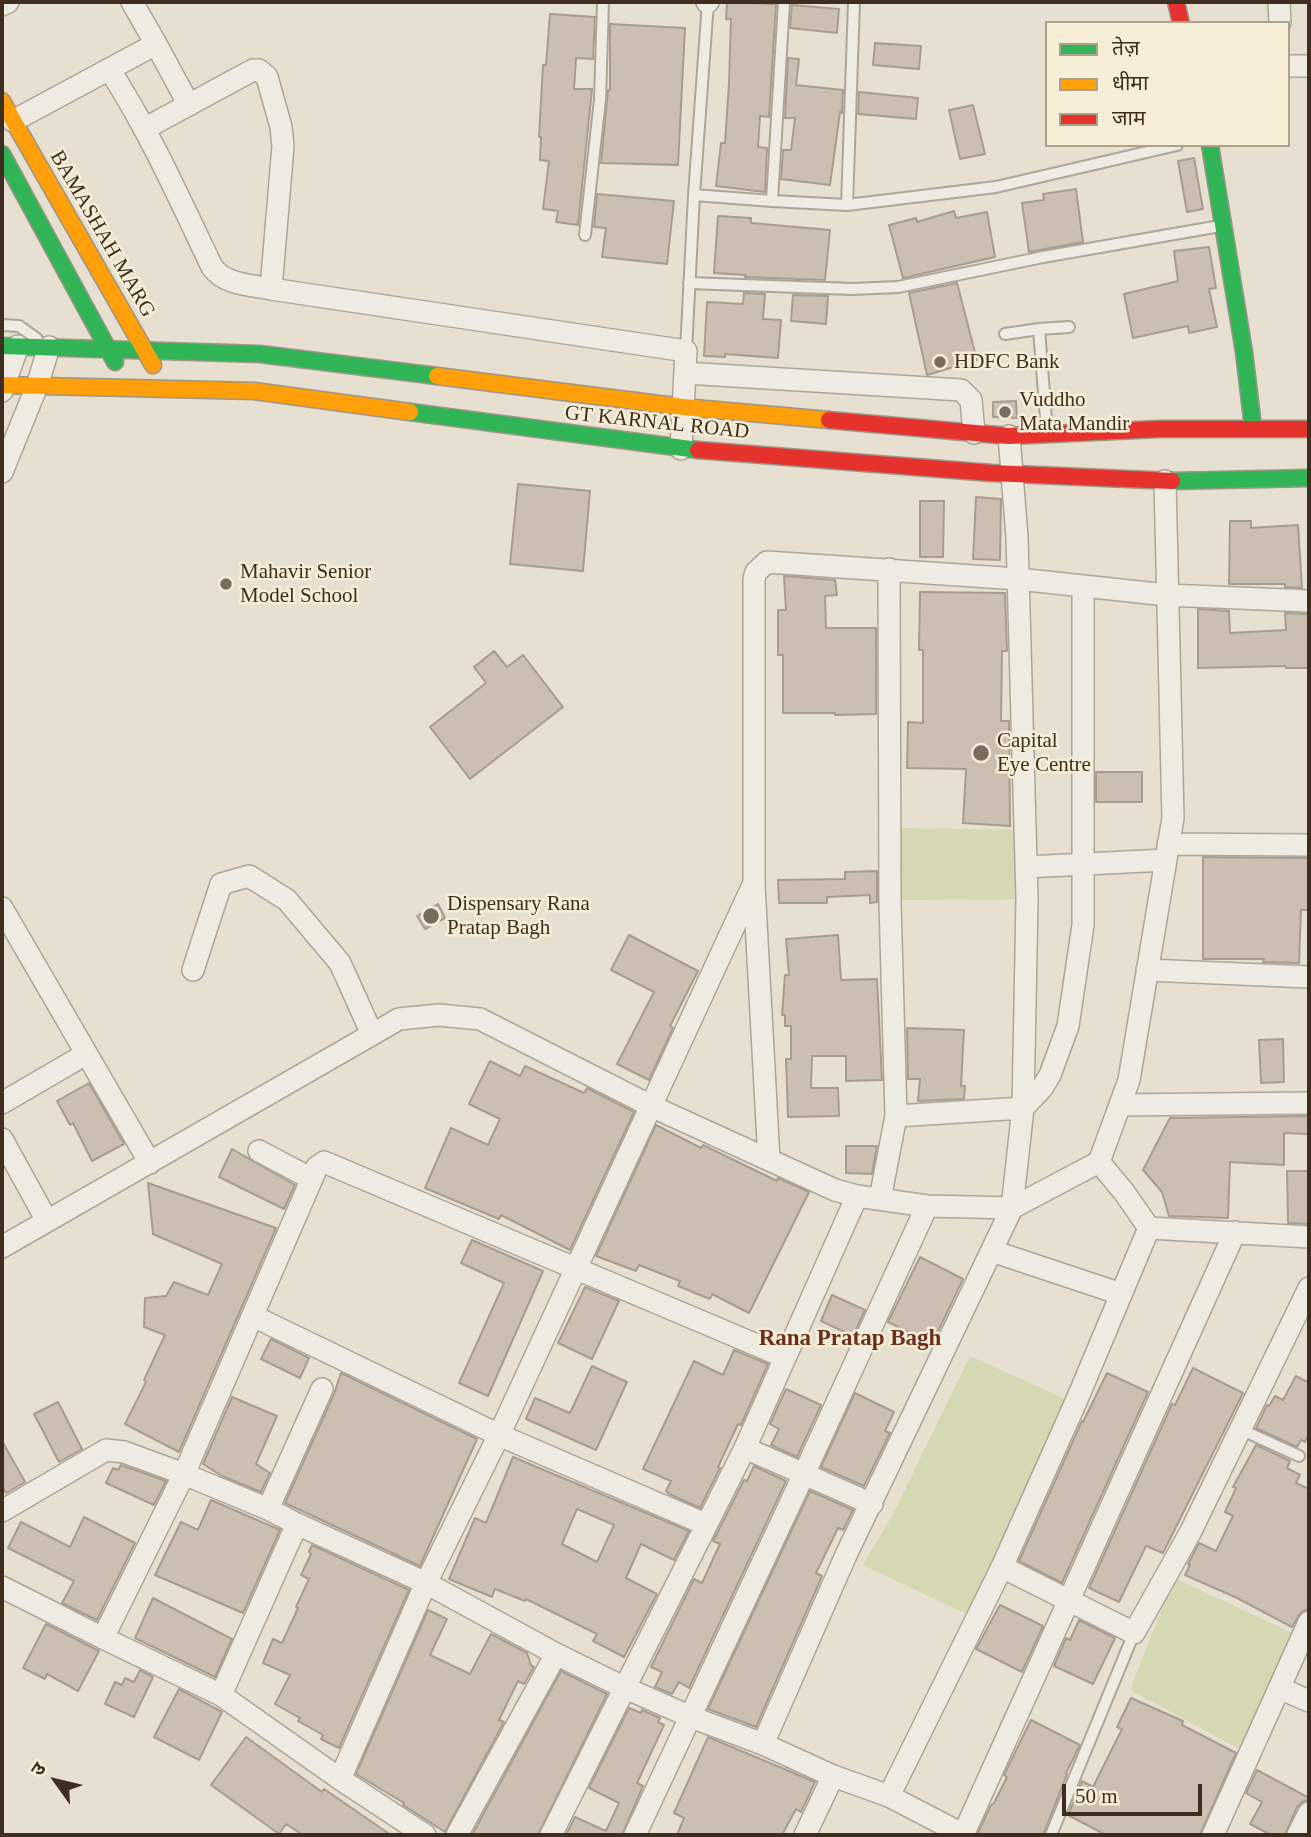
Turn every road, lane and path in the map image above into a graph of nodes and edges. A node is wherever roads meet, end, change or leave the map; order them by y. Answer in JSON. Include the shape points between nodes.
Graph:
{"nodes":[{"id":1,"x":8,"y":2,"type":"edge"},
{"id":2,"x":132,"y":2,"type":"edge"},
{"id":3,"x":603,"y":2,"type":"edge"},
{"id":4,"x":707,"y":2,"type":"edge"},
{"id":5,"x":784,"y":2,"type":"edge"},
{"id":6,"x":854,"y":2,"type":"edge"},
{"id":7,"x":1176,"y":2,"type":"edge"},
{"id":8,"x":1279,"y":2,"type":"edge"},
{"id":9,"x":2,"y":5,"type":"edge"},
{"id":10,"x":1181,"y":21,"type":"edge"},
{"id":11,"x":1279,"y":21,"type":"edge"},
{"id":12,"x":156,"y":44,"type":"junction"},
{"id":13,"x":1290,"y":66,"type":"edge"},
{"id":14,"x":1309,"y":66,"type":"edge"},
{"id":15,"x":109,"y":69,"type":"junction"},
{"id":16,"x":2,"y":101,"type":"edge"},
{"id":17,"x":189,"y":105,"type":"junction"},
{"id":18,"x":13,"y":121,"type":"junction"},
{"id":19,"x":144,"y":128,"type":"junction"},
{"id":20,"x":1168,"y":147,"type":"edge"},
{"id":21,"x":1210,"y":147,"type":"edge"},
{"id":22,"x":31,"y":151,"type":"junction"},
{"id":23,"x":4,"y":159,"type":"edge"},
{"id":24,"x":694,"y":195,"type":"junction"},
{"id":25,"x":772,"y":201,"type":"junction"},
{"id":26,"x":847,"y":205,"type":"junction"},
{"id":27,"x":1223,"y":225,"type":"junction"},
{"id":28,"x":585,"y":235,"type":"dead end"},
{"id":29,"x":689,"y":283,"type":"junction"},
{"id":30,"x":271,"y":289,"type":"junction"},
{"id":31,"x":115,"y":298,"type":"junction"},
{"id":32,"x":146,"y":324,"type":"dead end"},
{"id":33,"x":2,"y":325,"type":"edge"},
{"id":34,"x":1069,"y":327,"type":"dead end"},
{"id":35,"x":1039,"y":329,"type":"junction"},
{"id":36,"x":163,"y":334,"type":"dead end"},
{"id":37,"x":1005,"y":334,"type":"dead end"},
{"id":38,"x":10,"y":346,"type":"edge"},
{"id":39,"x":49,"y":346,"type":"junction"},
{"id":40,"x":110,"y":349,"type":"junction"},
{"id":41,"x":146,"y":351,"type":"junction"},
{"id":42,"x":686,"y":351,"type":"junction"},
{"id":43,"x":201,"y":352,"type":"junction"},
{"id":44,"x":685,"y":373,"type":"junction"},
{"id":45,"x":37,"y":386,"type":"junction"},
{"id":46,"x":2,"y":387,"type":"edge"},
{"id":47,"x":127,"y":388,"type":"junction"},
{"id":48,"x":164,"y":389,"type":"junction"},
{"id":49,"x":683,"y":407,"type":"junction"},
{"id":50,"x":1253,"y":427,"type":"junction"},
{"id":51,"x":1309,"y":429,"type":"edge"},
{"id":52,"x":975,"y":433,"type":"junction"},
{"id":53,"x":1047,"y":434,"type":"junction"},
{"id":54,"x":1009,"y":436,"type":"junction"},
{"id":55,"x":681,"y":449,"type":"junction"},
{"id":56,"x":2,"y":472,"type":"edge"},
{"id":57,"x":1011,"y":474,"type":"junction"},
{"id":58,"x":1309,"y":478,"type":"edge"},
{"id":59,"x":1165,"y":481,"type":"junction"},
{"id":60,"x":889,"y":569,"type":"junction"},
{"id":61,"x":1018,"y":579,"type":"junction"},
{"id":62,"x":1083,"y":586,"type":"junction"},
{"id":63,"x":1167,"y":595,"type":"junction"},
{"id":64,"x":1309,"y":601,"type":"edge"},
{"id":65,"x":1309,"y":845,"type":"edge"},
{"id":66,"x":1167,"y":852,"type":"junction"},
{"id":67,"x":1083,"y":864,"type":"junction"},
{"id":68,"x":1026,"y":867,"type":"junction"},
{"id":69,"x":754,"y":883,"type":"junction"},
{"id":70,"x":2,"y":908,"type":"edge"},
{"id":71,"x":194,"y":970,"type":"dead end"},
{"id":72,"x":1147,"y":970,"type":"junction"},
{"id":73,"x":1309,"y":977,"type":"edge"},
{"id":74,"x":372,"y":1034,"type":"junction"},
{"id":75,"x":86,"y":1054,"type":"junction"},
{"id":76,"x":2,"y":1103,"type":"edge"},
{"id":77,"x":1309,"y":1103,"type":"edge"},
{"id":78,"x":1120,"y":1105,"type":"junction"},
{"id":79,"x":651,"y":1106,"type":"junction"},
{"id":80,"x":1023,"y":1108,"type":"junction"},
{"id":81,"x":896,"y":1116,"type":"junction"},
{"id":82,"x":2,"y":1141,"type":"edge"},
{"id":83,"x":259,"y":1151,"type":"dead end"},
{"id":84,"x":769,"y":1160,"type":"junction"},
{"id":85,"x":1099,"y":1162,"type":"junction"},
{"id":86,"x":150,"y":1163,"type":"junction"},
{"id":87,"x":312,"y":1179,"type":"junction"},
{"id":88,"x":857,"y":1196,"type":"junction"},
{"id":89,"x":880,"y":1199,"type":"junction"},
{"id":90,"x":927,"y":1206,"type":"junction"},
{"id":91,"x":1012,"y":1208,"type":"junction"},
{"id":92,"x":47,"y":1222,"type":"junction"},
{"id":93,"x":1149,"y":1228,"type":"junction"},
{"id":94,"x":1235,"y":1232,"type":"junction"},
{"id":95,"x":1309,"y":1237,"type":"edge"},
{"id":96,"x":2,"y":1247,"type":"edge"},
{"id":97,"x":992,"y":1251,"type":"junction"},
{"id":98,"x":577,"y":1268,"type":"junction"},
{"id":99,"x":1309,"y":1287,"type":"edge"},
{"id":100,"x":1121,"y":1294,"type":"junction"},
{"id":101,"x":253,"y":1315,"type":"junction"},
{"id":102,"x":785,"y":1357,"type":"junction"},
{"id":103,"x":322,"y":1389,"type":"dead end"},
{"id":104,"x":1240,"y":1429,"type":"junction"},
{"id":105,"x":499,"y":1435,"type":"junction"},
{"id":106,"x":745,"y":1448,"type":"junction"},
{"id":107,"x":1300,"y":1456,"type":"dead end"},
{"id":108,"x":184,"y":1474,"type":"junction"},
{"id":109,"x":804,"y":1474,"type":"junction"},
{"id":110,"x":872,"y":1504,"type":"junction"},
{"id":111,"x":268,"y":1509,"type":"junction"},
{"id":112,"x":2,"y":1511,"type":"edge"},
{"id":113,"x":297,"y":1524,"type":"junction"},
{"id":114,"x":705,"y":1524,"type":"junction"},
{"id":115,"x":1002,"y":1567,"type":"junction"},
{"id":116,"x":426,"y":1583,"type":"junction"},
{"id":117,"x":2,"y":1587,"type":"edge"},
{"id":118,"x":1070,"y":1601,"type":"junction"},
{"id":119,"x":1309,"y":1622,"type":"edge"},
{"id":120,"x":1134,"y":1633,"type":"junction"},
{"id":121,"x":103,"y":1638,"type":"junction"},
{"id":122,"x":556,"y":1654,"type":"junction"},
{"id":123,"x":623,"y":1687,"type":"junction"},
{"id":124,"x":1279,"y":1688,"type":"junction"},
{"id":125,"x":221,"y":1695,"type":"junction"},
{"id":126,"x":1309,"y":1702,"type":"edge"},
{"id":127,"x":691,"y":1717,"type":"junction"},
{"id":128,"x":763,"y":1744,"type":"junction"},
{"id":129,"x":833,"y":1776,"type":"junction"},
{"id":130,"x":340,"y":1779,"type":"junction"},
{"id":131,"x":889,"y":1796,"type":"junction"},
{"id":132,"x":1309,"y":1813,"type":"edge"},
{"id":133,"x":425,"y":1835,"type":"edge"},
{"id":134,"x":457,"y":1835,"type":"edge"},
{"id":135,"x":551,"y":1835,"type":"edge"},
{"id":136,"x":635,"y":1835,"type":"edge"},
{"id":137,"x":805,"y":1835,"type":"edge"},
{"id":138,"x":963,"y":1835,"type":"edge"},
{"id":139,"x":1051,"y":1835,"type":"edge"},
{"id":140,"x":1213,"y":1835,"type":"edge"},
{"id":141,"x":1298,"y":1835,"type":"edge"}],
"edges":[{"from":1,"to":9,"type":"street"},
{"from":2,"to":12,"type":"street"},
{"from":3,"to":28,"type":"lane","via":[[600,99]]},
{"from":4,"to":24,"type":"lane"},
{"from":5,"to":25,"type":"lane"},
{"from":6,"to":26,"type":"lane"},
{"from":7,"to":10,"type":"main road"},
{"from":8,"to":11,"type":"street"},
{"from":12,"to":15,"type":"street"},
{"from":12,"to":17,"type":"street"},
{"from":13,"to":14,"type":"street"},
{"from":15,"to":18,"type":"street"},
{"from":15,"to":19,"type":"street"},
{"from":16,"to":18,"type":"main road","name":"BAMASHAH MARG"},
{"from":17,"to":19,"type":"street"},
{"from":17,"to":30,"type":"street","via":[[253,71],[259,69],[267,77],[283,146]]},
{"from":18,"to":22,"type":"main road","name":"BAMASHAH MARG"},
{"from":19,"to":30,"type":"street","via":[[218,275]]},
{"from":20,"to":26,"type":"lane","via":[[996,187]]},
{"from":21,"to":27,"type":"main road"},
{"from":22,"to":23,"type":"main road"},
{"from":22,"to":31,"type":"main road","name":"BAMASHAH MARG"},
{"from":23,"to":40,"type":"main road"},
{"from":24,"to":25,"type":"lane"},
{"from":24,"to":29,"type":"lane"},
{"from":25,"to":26,"type":"lane"},
{"from":27,"to":29,"type":"lane","via":[[898,287]]},
{"from":27,"to":50,"type":"main road"},
{"from":29,"to":42,"type":"lane"},
{"from":30,"to":42,"type":"street"},
{"from":31,"to":32,"type":"main road"},
{"from":31,"to":41,"type":"main road","name":"BAMASHAH MARG"},
{"from":33,"to":39,"type":"lane","via":[[19,326]]},
{"from":34,"to":35,"type":"lane"},
{"from":35,"to":37,"type":"lane"},
{"from":35,"to":53,"type":"lane"},
{"from":36,"to":43,"type":"main road"},
{"from":38,"to":39,"type":"main road","name":"GT KARNAL ROAD"},
{"from":38,"to":46,"type":"street"},
{"from":39,"to":40,"type":"main road","name":"GT KARNAL ROAD"},
{"from":39,"to":45,"type":"street"},
{"from":40,"to":41,"type":"main road","name":"GT KARNAL ROAD"},
{"from":40,"to":47,"type":"main road"},
{"from":41,"to":43,"type":"main road","name":"GT KARNAL ROAD"},
{"from":41,"to":48,"type":"main road","name":"BAMASHAH MARG"},
{"from":42,"to":44,"type":"street"},
{"from":43,"to":49,"type":"main road","name":"GT KARNAL ROAD","via":[[260,354]]},
{"from":44,"to":49,"type":"street"},
{"from":44,"to":52,"type":"street","via":[[961,390],[971,400]]},
{"from":45,"to":46,"type":"main road","name":"GT KARNAL ROAD"},
{"from":45,"to":47,"type":"main road","name":"GT KARNAL ROAD"},
{"from":45,"to":56,"type":"street"},
{"from":47,"to":48,"type":"main road","name":"GT KARNAL ROAD"},
{"from":48,"to":55,"type":"main road","name":"GT KARNAL ROAD","via":[[254,391]]},
{"from":49,"to":52,"type":"main road","name":"GT KARNAL ROAD"},
{"from":49,"to":55,"type":"street"},
{"from":50,"to":51,"type":"main road","name":"GT KARNAL ROAD"},
{"from":50,"to":53,"type":"main road","name":"GT KARNAL ROAD"},
{"from":52,"to":54,"type":"main road","name":"GT KARNAL ROAD"},
{"from":53,"to":54,"type":"main road","name":"GT KARNAL ROAD"},
{"from":54,"to":57,"type":"street"},
{"from":55,"to":57,"type":"main road","name":"GT KARNAL ROAD"},
{"from":57,"to":59,"type":"main road","name":"GT KARNAL ROAD"},
{"from":57,"to":61,"type":"street"},
{"from":58,"to":59,"type":"main road","name":"GT KARNAL ROAD"},
{"from":59,"to":63,"type":"street"},
{"from":60,"to":61,"type":"street"},
{"from":60,"to":69,"type":"street","via":[[767,562],[756,572]]},
{"from":60,"to":81,"type":"street"},
{"from":61,"to":62,"type":"street"},
{"from":61,"to":68,"type":"street"},
{"from":62,"to":63,"type":"street"},
{"from":62,"to":67,"type":"street"},
{"from":63,"to":64,"type":"street"},
{"from":63,"to":66,"type":"street","via":[[1173,818]]},
{"from":65,"to":66,"type":"street"},
{"from":66,"to":67,"type":"street"},
{"from":66,"to":72,"type":"street"},
{"from":67,"to":68,"type":"street"},
{"from":67,"to":80,"type":"street","via":[[1083,925],[1068,1026],[1050,1074]]},
{"from":68,"to":80,"type":"street"},
{"from":69,"to":79,"type":"street"},
{"from":69,"to":84,"type":"street"},
{"from":70,"to":75,"type":"street"},
{"from":71,"to":74,"type":"street","via":[[221,884],[248,876],[287,900],[340,963]]},
{"from":72,"to":73,"type":"street"},
{"from":72,"to":78,"type":"street","via":[[1129,1080]]},
{"from":74,"to":79,"type":"street","via":[[399,1018],[480,1018]]},
{"from":74,"to":86,"type":"street"},
{"from":75,"to":76,"type":"street"},
{"from":75,"to":86,"type":"street"},
{"from":77,"to":78,"type":"street"},
{"from":78,"to":85,"type":"street"},
{"from":79,"to":84,"type":"street"},
{"from":79,"to":98,"type":"street"},
{"from":80,"to":81,"type":"street"},
{"from":80,"to":91,"type":"street"},
{"from":81,"to":89,"type":"street"},
{"from":82,"to":92,"type":"street"},
{"from":83,"to":87,"type":"street"},
{"from":84,"to":88,"type":"street"},
{"from":85,"to":91,"type":"street"},
{"from":85,"to":93,"type":"street"},
{"from":86,"to":92,"type":"street"},
{"from":87,"to":98,"type":"street","via":[[320,1164],[327,1162]]},
{"from":87,"to":101,"type":"street"},
{"from":88,"to":89,"type":"street"},
{"from":88,"to":102,"type":"street"},
{"from":89,"to":90,"type":"street"},
{"from":90,"to":91,"type":"street"},
{"from":90,"to":109,"type":"street"},
{"from":91,"to":97,"type":"street"},
{"from":92,"to":96,"type":"street"},
{"from":93,"to":94,"type":"street"},
{"from":93,"to":100,"type":"street"},
{"from":94,"to":95,"type":"street"},
{"from":94,"to":118,"type":"street"},
{"from":97,"to":100,"type":"street"},
{"from":97,"to":110,"type":"street"},
{"from":98,"to":102,"type":"street"},
{"from":98,"to":105,"type":"street"},
{"from":99,"to":104,"type":"street"},
{"from":100,"to":115,"type":"street"},
{"from":101,"to":105,"type":"street"},
{"from":101,"to":108,"type":"street"},
{"from":102,"to":106,"type":"street"},
{"from":103,"to":111,"type":"street"},
{"from":104,"to":107,"type":"lane"},
{"from":104,"to":120,"type":"street","via":[[1190,1533]]},
{"from":105,"to":114,"type":"street"},
{"from":105,"to":116,"type":"street"},
{"from":106,"to":109,"type":"street"},
{"from":106,"to":114,"type":"street"},
{"from":108,"to":111,"type":"street"},
{"from":108,"to":112,"type":"street","via":[[106,1450]]},
{"from":108,"to":121,"type":"street"},
{"from":109,"to":110,"type":"street"},
{"from":109,"to":127,"type":"street"},
{"from":110,"to":128,"type":"street"},
{"from":111,"to":113,"type":"street"},
{"from":113,"to":116,"type":"street"},
{"from":113,"to":125,"type":"street"},
{"from":114,"to":123,"type":"street"},
{"from":115,"to":118,"type":"street"},
{"from":115,"to":131,"type":"street"},
{"from":116,"to":122,"type":"street"},
{"from":116,"to":130,"type":"street"},
{"from":117,"to":121,"type":"street"},
{"from":118,"to":120,"type":"street"},
{"from":118,"to":138,"type":"street"},
{"from":119,"to":124,"type":"street"},
{"from":120,"to":139,"type":"lane"},
{"from":121,"to":125,"type":"street"},
{"from":122,"to":123,"type":"street"},
{"from":122,"to":134,"type":"street"},
{"from":123,"to":127,"type":"street"},
{"from":123,"to":135,"type":"street"},
{"from":124,"to":126,"type":"street"},
{"from":124,"to":140,"type":"street"},
{"from":125,"to":130,"type":"street"},
{"from":127,"to":128,"type":"street"},
{"from":127,"to":136,"type":"street"},
{"from":128,"to":129,"type":"street"},
{"from":129,"to":131,"type":"street"},
{"from":129,"to":137,"type":"street"},
{"from":130,"to":133,"type":"street"},
{"from":131,"to":138,"type":"street"},
{"from":132,"to":141,"type":"street"}]}
